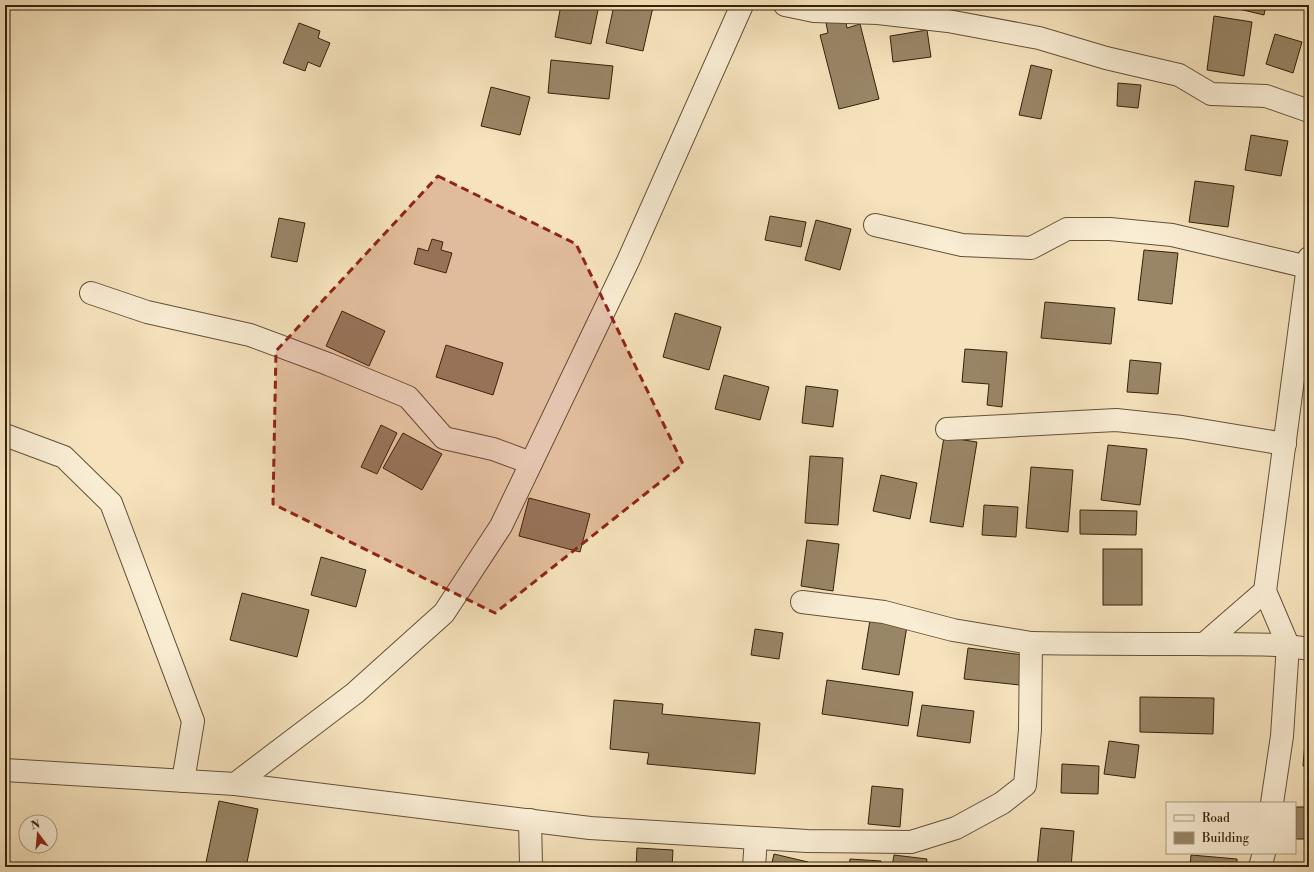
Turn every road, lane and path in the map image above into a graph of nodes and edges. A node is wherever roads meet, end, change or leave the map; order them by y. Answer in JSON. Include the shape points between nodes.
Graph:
{"nodes":[{"id":1,"x":742,"y":5,"type":"edge"},
{"id":2,"x":785,"y":5,"type":"edge"},
{"id":3,"x":1309,"y":111,"type":"edge"},
{"id":4,"x":875,"y":224,"type":"dead end"},
{"id":5,"x":1308,"y":262,"type":"edge"},
{"id":6,"x":91,"y":293,"type":"dead end"},
{"id":7,"x":947,"y":429,"type":"dead end"},
{"id":8,"x":5,"y":435,"type":"edge"},
{"id":9,"x":1285,"y":444,"type":"junction"},
{"id":10,"x":531,"y":463,"type":"junction"},
{"id":11,"x":1265,"y":591,"type":"junction"},
{"id":12,"x":802,"y":602,"type":"dead end"},
{"id":13,"x":1031,"y":643,"type":"junction"},
{"id":14,"x":1204,"y":644,"type":"junction"},
{"id":15,"x":1299,"y":647,"type":"edge"},
{"id":16,"x":5,"y":770,"type":"edge"},
{"id":17,"x":183,"y":781,"type":"junction"},
{"id":18,"x":235,"y":784,"type":"junction"},
{"id":19,"x":1272,"y":802,"type":"edge"},
{"id":20,"x":530,"y":820,"type":"junction"},
{"id":21,"x":756,"y":838,"type":"junction"},
{"id":22,"x":1264,"y":854,"type":"edge"},
{"id":23,"x":530,"y":867,"type":"edge"},
{"id":24,"x":754,"y":867,"type":"edge"},
{"id":25,"x":1260,"y":867,"type":"edge"}],
"edges":[{"from":1,"to":10,"type":"street","via":[[628,261]]},
{"from":2,"to":3,"type":"street","via":[[814,11],[878,13],[948,21],[1039,38],[1106,58],[1179,75],[1212,94],[1266,96]]},
{"from":4,"to":5,"type":"street","via":[[962,245],[1031,248],[1067,229],[1110,229],[1172,235]]},
{"from":5,"to":9,"type":"street"},
{"from":6,"to":10,"type":"street","via":[[147,312],[250,335],[328,364],[408,397],[444,438],[493,449]]},
{"from":7,"to":9,"type":"street","via":[[1116,420],[1182,427]]},
{"from":8,"to":17,"type":"street","via":[[64,457],[111,503],[194,721]]},
{"from":9,"to":11,"type":"street"},
{"from":10,"to":18,"type":"street","via":[[501,526],[444,613],[355,693]]},
{"from":11,"to":14,"type":"street"},
{"from":11,"to":15,"type":"street"},
{"from":12,"to":13,"type":"street","via":[[884,612],[953,630]]},
{"from":13,"to":14,"type":"street"},
{"from":13,"to":21,"type":"street","via":[[1030,730],[1025,785],[1002,803],[956,828],[911,842]]},
{"from":14,"to":15,"type":"street","via":[[1245,643]]},
{"from":15,"to":19,"type":"street"},
{"from":16,"to":17,"type":"street"},
{"from":17,"to":18,"type":"street"},
{"from":18,"to":20,"type":"street"},
{"from":20,"to":21,"type":"street","via":[[590,828]]},
{"from":20,"to":23,"type":"street"},
{"from":21,"to":24,"type":"street"},
{"from":22,"to":25,"type":"street"}]}
